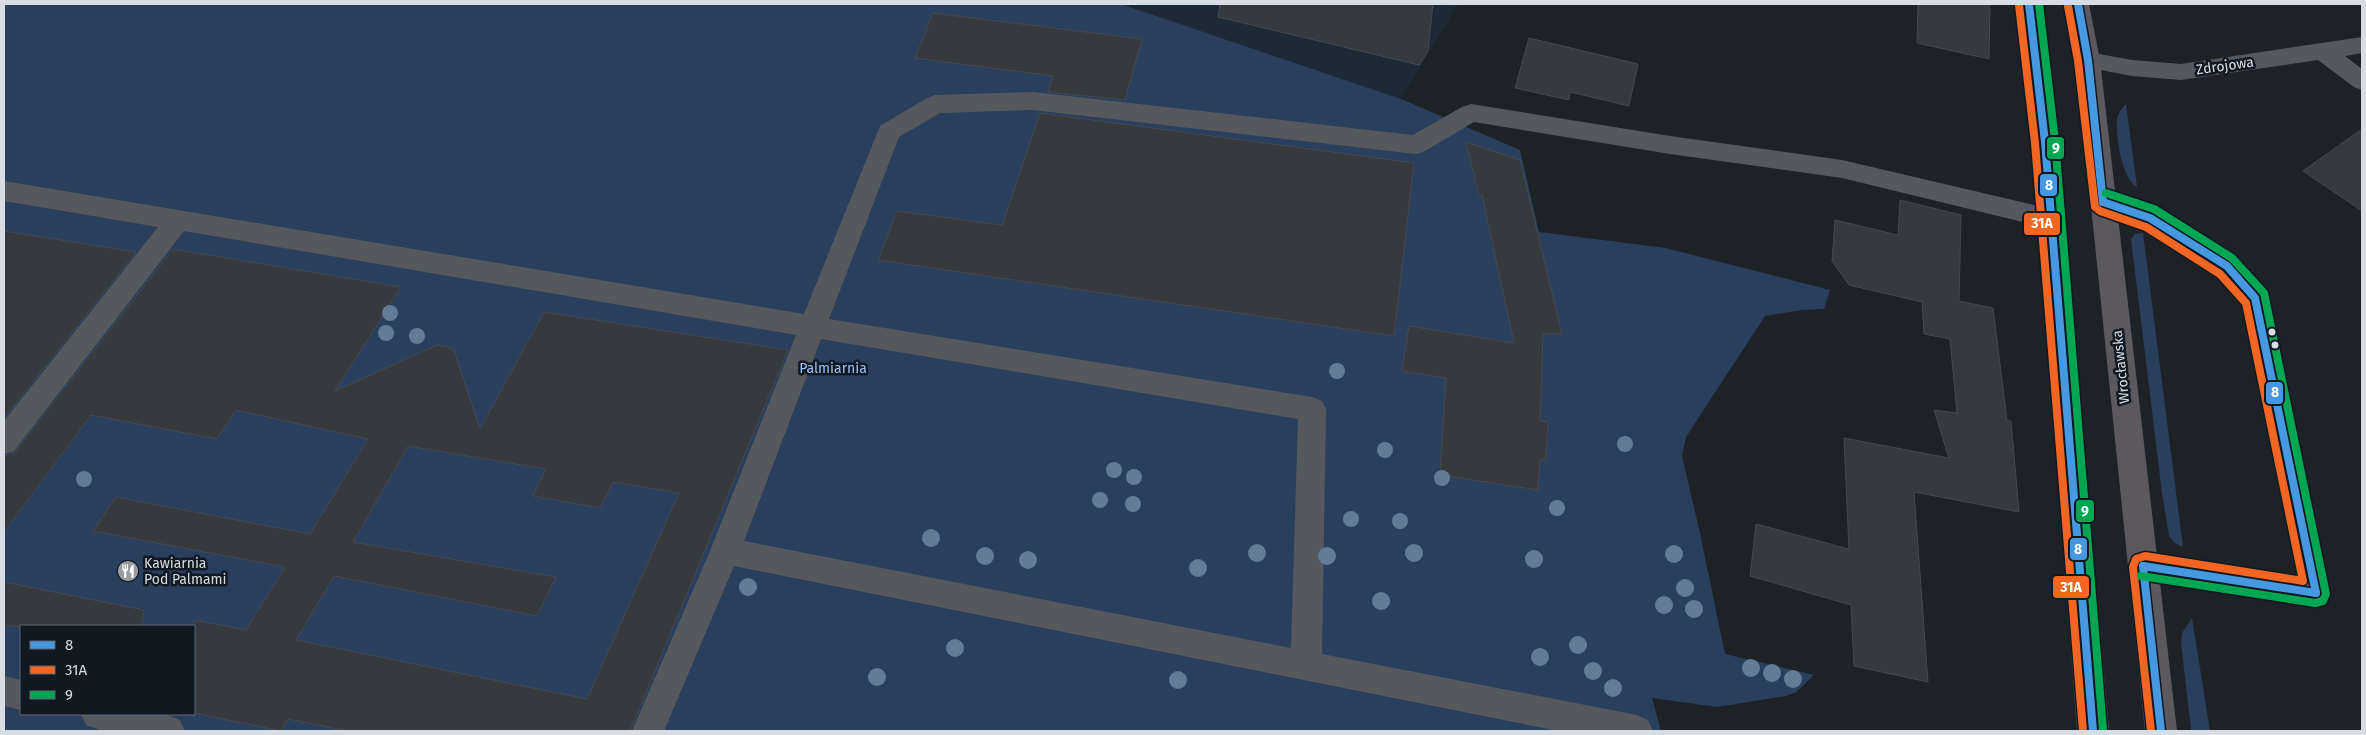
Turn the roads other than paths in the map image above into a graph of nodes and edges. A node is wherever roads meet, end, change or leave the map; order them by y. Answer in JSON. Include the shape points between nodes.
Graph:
{"nodes":[{"id":1,"x":2029,"y":4,"type":"edge"},
{"id":2,"x":2078,"y":4,"type":"edge"},
{"id":3,"x":2362,"y":45,"type":"edge"},
{"id":4,"x":2324,"y":52,"type":"junction"},
{"id":5,"x":2088,"y":60,"type":"junction"},
{"id":6,"x":2362,"y":81,"type":"edge"},
{"id":7,"x":4,"y":191,"type":"edge"},
{"id":8,"x":2103,"y":202,"type":"junction"},
{"id":9,"x":2051,"y":218,"type":"junction"},
{"id":10,"x":178,"y":220,"type":"junction"},
{"id":11,"x":812,"y":327,"type":"junction"},
{"id":12,"x":4,"y":442,"type":"edge"},
{"id":13,"x":725,"y":550,"type":"junction"},
{"id":14,"x":2143,"y":566,"type":"junction"},
{"id":15,"x":1306,"y":665,"type":"junction"},
{"id":16,"x":4,"y":691,"type":"edge"},
{"id":17,"x":20,"y":695,"type":"edge"},
{"id":18,"x":102,"y":715,"type":"edge"},
{"id":19,"x":169,"y":731,"type":"edge"},
{"id":20,"x":648,"y":731,"type":"edge"},
{"id":21,"x":1637,"y":731,"type":"edge"},
{"id":22,"x":2093,"y":731,"type":"edge"},
{"id":23,"x":2161,"y":731,"type":"edge"}],
"edges":[{"from":1,"to":9,"type":"main road"},
{"from":2,"to":5,"type":"main road","name":"Wrocławska"},
{"from":3,"to":4,"type":"street","name":"Zdrojowa"},
{"from":4,"to":5,"type":"street","name":"Zdrojowa","via":[[2180,72]]},
{"from":4,"to":6,"type":"street"},
{"from":5,"to":8,"type":"main road","name":"Wrocławska"},
{"from":7,"to":10,"type":"street"},
{"from":8,"to":14,"type":"main road","name":"Wrocławska"},
{"from":8,"to":14,"type":"street","via":[[2150,218],[2227,266],[2255,298],[2316,593]]},
{"from":9,"to":11,"type":"street","via":[[1842,169],[1471,113],[1416,145],[1033,101],[935,104],[889,132]]},
{"from":9,"to":22,"type":"main road"},
{"from":10,"to":11,"type":"street"},
{"from":10,"to":12,"type":"street"},
{"from":11,"to":13,"type":"street"},
{"from":11,"to":15,"type":"street","via":[[1312,409]]},
{"from":13,"to":15,"type":"street"},
{"from":13,"to":20,"type":"street"},
{"from":14,"to":23,"type":"main road","name":"Wrocławska"},
{"from":15,"to":21,"type":"street"},
{"from":16,"to":17,"type":"street"},
{"from":18,"to":19,"type":"street"}]}
